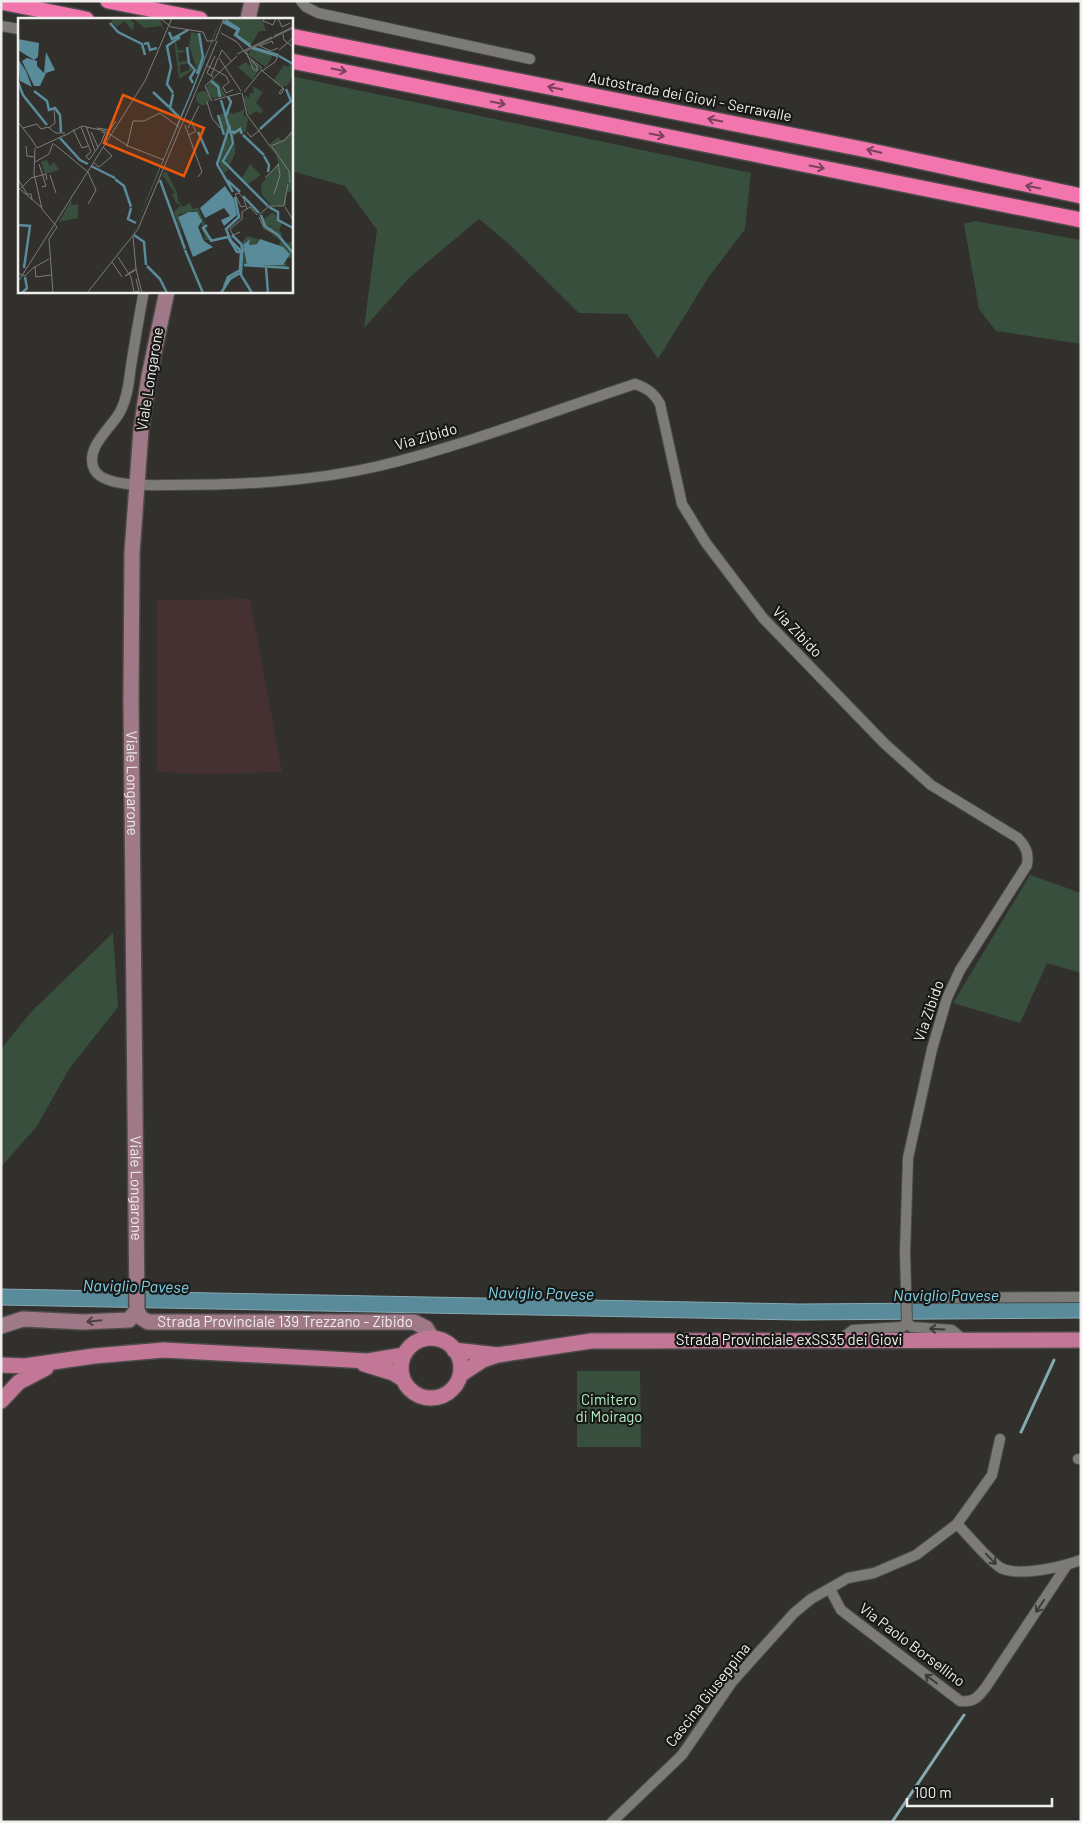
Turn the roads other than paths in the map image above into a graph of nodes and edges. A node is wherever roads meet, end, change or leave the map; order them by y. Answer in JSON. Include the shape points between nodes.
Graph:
{"nodes":[{"id":1,"x":108,"y":1,"type":"edge"},
{"id":2,"x":252,"y":1,"type":"edge"},
{"id":3,"x":301,"y":1,"type":"edge"},
{"id":4,"x":1,"y":2,"type":"edge"},
{"id":5,"x":81,"y":18,"type":"edge"},
{"id":6,"x":195,"y":18,"type":"edge"},
{"id":7,"x":248,"y":18,"type":"edge"},
{"id":8,"x":1,"y":26,"type":"edge"},
{"id":9,"x":18,"y":29,"type":"edge"},
{"id":10,"x":292,"y":36,"type":"edge"},
{"id":11,"x":292,"y":60,"type":"edge"},
{"id":12,"x":530,"y":60,"type":"dead end"},
{"id":13,"x":1081,"y":196,"type":"edge"},
{"id":14,"x":1081,"y":220,"type":"edge"},
{"id":15,"x":144,"y":292,"type":"edge"},
{"id":16,"x":167,"y":292,"type":"edge"},
{"id":17,"x":137,"y":485,"type":"junction"},
{"id":18,"x":137,"y":1277,"type":"joint"},
{"id":19,"x":1081,"y":1297,"type":"edge"},
{"id":20,"x":906,"y":1298,"type":"junction"},
{"id":21,"x":137,"y":1310,"type":"junction"},
{"id":22,"x":907,"y":1323,"type":"junction"},
{"id":23,"x":1,"y":1326,"type":"edge"},
{"id":24,"x":432,"y":1338,"type":"junction"},
{"id":25,"x":839,"y":1340,"type":"junction"},
{"id":26,"x":964,"y":1340,"type":"junction"},
{"id":27,"x":1081,"y":1340,"type":"edge"},
{"id":28,"x":454,"y":1350,"type":"junction"},
{"id":29,"x":404,"y":1355,"type":"junction"},
{"id":30,"x":498,"y":1355,"type":"junction"},
{"id":31,"x":343,"y":1360,"type":"junction"},
{"id":32,"x":64,"y":1362,"type":"junction"},
{"id":33,"x":1,"y":1367,"type":"edge"},
{"id":34,"x":460,"y":1375,"type":"junction"},
{"id":35,"x":403,"y":1379,"type":"junction"},
{"id":36,"x":2,"y":1400,"type":"edge"},
{"id":37,"x":1000,"y":1439,"type":"dead end"},
{"id":38,"x":957,"y":1524,"type":"junction"},
{"id":39,"x":1081,"y":1560,"type":"edge"},
{"id":40,"x":1067,"y":1565,"type":"junction"},
{"id":41,"x":830,"y":1590,"type":"junction"},
{"id":42,"x":612,"y":1822,"type":"edge"}],
"edges":[{"from":1,"to":6,"type":"highway"},
{"from":2,"to":7,"type":"main road"},
{"from":3,"to":12,"type":"street","via":[[318,13]]},
{"from":4,"to":5,"type":"highway"},
{"from":8,"to":9,"type":"street"},
{"from":13,"to":10,"type":"highway","name":"Autostrada dei Giovi - Serravalle","one_way":true,"via":[[867,150]]},
{"from":11,"to":14,"type":"highway","one_way":true},
{"from":15,"to":17,"type":"street","name":"Via Zibido","via":[[127,393],[121,410],[96,446],[92,459],[95,470],[104,478]]},
{"from":16,"to":17,"type":"main road","name":"Viale Longarone","via":[[149,376]]},
{"from":17,"to":18,"type":"main road","name":"Viale Longarone","via":[[132,553],[131,700]]},
{"from":17,"to":20,"type":"street","name":"Via Zibido","via":[[267,482],[340,473],[433,452],[635,384],[651,392],[660,404],[682,504],[744,597],[885,744],[931,785],[1018,838],[1028,852],[1027,865],[957,977],[947,998],[932,1049],[908,1158]]},
{"from":18,"to":21,"type":"main road","name":"Strada Provinciale 139 Trezzano - Zibido"},
{"from":19,"to":20,"type":"street"},
{"from":20,"to":22,"type":"street","name":"Via Zibido"},
{"from":21,"to":23,"type":"main road","name":"Strada Provinciale 139 Trezzano - Zibido","one_way":true,"via":[[129,1320],[83,1322],[23,1318]]},
{"from":21,"to":24,"type":"main road","name":"Strada Provinciale 139 Trezzano - Zibido","via":[[140,1317],[148,1322],[414,1322],[426,1328]]},
{"from":22,"to":25,"type":"street","via":[[902,1327],[853,1330]]},
{"from":26,"to":22,"type":"street","one_way":true,"via":[[952,1330],[912,1328]]},
{"from":24,"to":28,"type":"main road","via":[[446,1342]]},
{"from":24,"to":29,"type":"main road","via":[[415,1342]]},
{"from":25,"to":26,"type":"main road","name":"Strada Provinciale exSS35 dei Giovi"},
{"from":25,"to":30,"type":"main road","name":"Strada Provinciale exSS35 dei Giovi","via":[[591,1341]]},
{"from":26,"to":27,"type":"main road","name":"Strada Provinciale exSS35 dei Giovi"},
{"from":28,"to":30,"type":"main road","name":"Strada Provinciale exSS35 dei Giovi"},
{"from":28,"to":34,"type":"main road","via":[[460,1360]]},
{"from":29,"to":31,"type":"main road","via":[[368,1361]]},
{"from":29,"to":35,"type":"main road"},
{"from":30,"to":34,"type":"main road","name":"Strada Provinciale exSS35 dei Giovi","via":[[483,1360]]},
{"from":31,"to":32,"type":"main road","via":[[164,1350]]},
{"from":31,"to":35,"type":"main road","via":[[386,1370]]},
{"from":32,"to":33,"type":"main road"},
{"from":32,"to":36,"type":"main road","via":[[24,1379]]},
{"from":33,"to":36,"type":"main road","via":[[6,1386]]},
{"from":34,"to":35,"type":"main road","via":[[446,1393],[432,1398],[417,1394]]},
{"from":37,"to":38,"type":"street","name":"Cascina Giuseppina","via":[[992,1475]]},
{"from":38,"to":40,"type":"street","one_way":true,"via":[[999,1567],[1010,1571]]},
{"from":38,"to":41,"type":"street","name":"Cascina Giuseppina","via":[[916,1555],[874,1573],[848,1578]]},
{"from":39,"to":40,"type":"street"},
{"from":40,"to":41,"type":"street","name":"Via Paolo Borsellino","one_way":true,"via":[[986,1687],[977,1698],[966,1702],[960,1701],[841,1610]]},
{"from":41,"to":42,"type":"street","name":"Cascina Giuseppina","via":[[811,1599],[794,1613],[732,1682],[682,1755]]}]}
